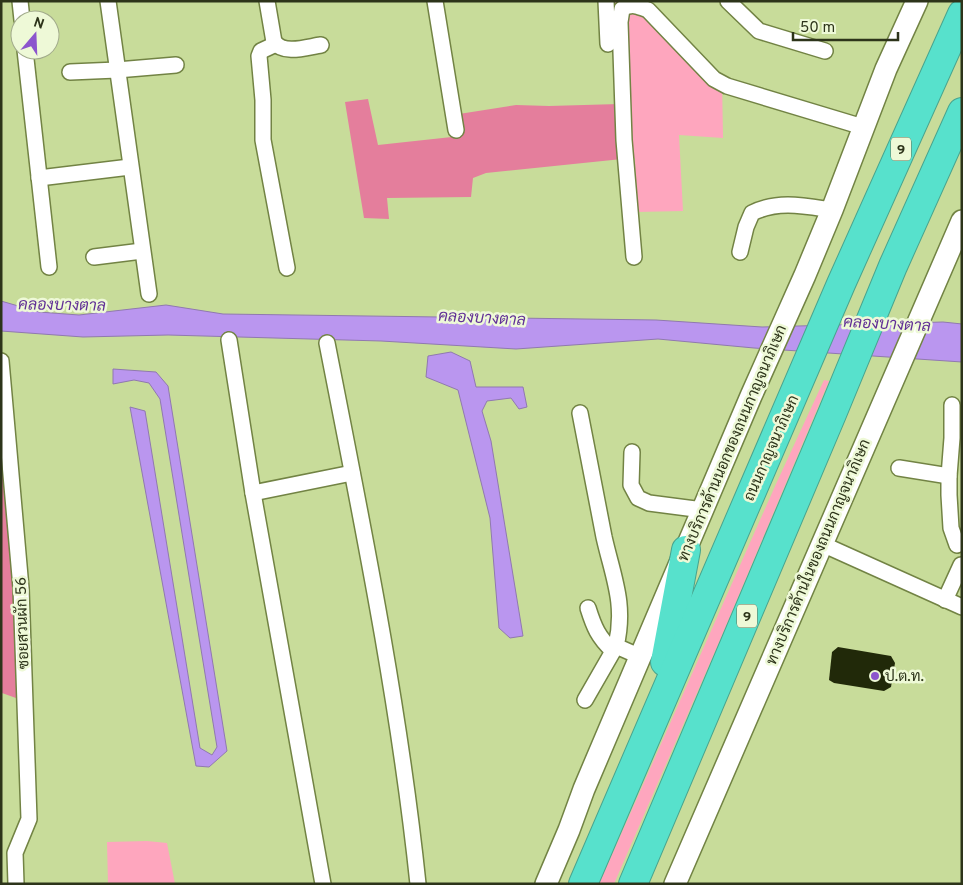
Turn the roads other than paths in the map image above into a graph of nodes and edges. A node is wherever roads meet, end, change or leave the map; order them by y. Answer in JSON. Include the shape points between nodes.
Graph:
{"nodes":[{"id":1,"x":108,"y":1,"type":"edge"},
{"id":2,"x":267,"y":1,"type":"edge"},
{"id":3,"x":435,"y":1,"type":"edge"},
{"id":4,"x":606,"y":1,"type":"edge"},
{"id":5,"x":728,"y":1,"type":"edge"},
{"id":6,"x":917,"y":1,"type":"edge"},
{"id":7,"x":962,"y":14,"type":"edge"},
{"id":8,"x":276,"y":44,"type":"junction"},
{"id":9,"x":608,"y":44,"type":"dead end"},
{"id":10,"x":321,"y":45,"type":"dead end"},
{"id":11,"x":825,"y":51,"type":"dead end"},
{"id":12,"x":27,"y":60,"type":"edge"},
{"id":13,"x":176,"y":65,"type":"dead end"},
{"id":14,"x":117,"y":70,"type":"junction"},
{"id":15,"x":70,"y":72,"type":"dead end"},
{"id":16,"x":962,"y":112,"type":"edge"},
{"id":17,"x":863,"y":127,"type":"junction"},
{"id":18,"x":456,"y":130,"type":"dead end"},
{"id":19,"x":130,"y":167,"type":"junction"},
{"id":20,"x":40,"y":178,"type":"junction"},
{"id":21,"x":832,"y":210,"type":"junction"},
{"id":22,"x":962,"y":222,"type":"edge"},
{"id":23,"x":142,"y":251,"type":"junction"},
{"id":24,"x":740,"y":252,"type":"dead end"},
{"id":25,"x":94,"y":257,"type":"dead end"},
{"id":26,"x":634,"y":257,"type":"dead end"},
{"id":27,"x":49,"y":267,"type":"dead end"},
{"id":28,"x":287,"y":268,"type":"dead end"},
{"id":29,"x":149,"y":294,"type":"dead end"},
{"id":30,"x":229,"y":340,"type":"dead end"},
{"id":31,"x":327,"y":343,"type":"dead end"},
{"id":32,"x":1,"y":361,"type":"edge"},
{"id":33,"x":952,"y":406,"type":"dead end"},
{"id":34,"x":580,"y":413,"type":"dead end"},
{"id":35,"x":957,"y":438,"type":"edge"},
{"id":36,"x":632,"y":452,"type":"dead end"},
{"id":37,"x":899,"y":468,"type":"dead end"},
{"id":38,"x":352,"y":473,"type":"junction"},
{"id":39,"x":949,"y":476,"type":"junction"},
{"id":40,"x":253,"y":492,"type":"junction"},
{"id":41,"x":703,"y":510,"type":"junction"},
{"id":42,"x":959,"y":543,"type":"edge"},
{"id":43,"x":822,"y":544,"type":"junction"},
{"id":44,"x":686,"y":550,"type":"junction"},
{"id":45,"x":961,"y":565,"type":"edge"},
{"id":46,"x":945,"y":600,"type":"junction"},
{"id":47,"x":962,"y":607,"type":"edge"},
{"id":48,"x":588,"y":608,"type":"dead end"},
{"id":49,"x":614,"y":649,"type":"junction"},
{"id":50,"x":641,"y":657,"type":"junction"},
{"id":51,"x":585,"y":700,"type":"dead end"},
{"id":52,"x":656,"y":712,"type":"junction"},
{"id":53,"x":587,"y":873,"type":"edge"},
{"id":54,"x":16,"y":884,"type":"edge"},
{"id":55,"x":323,"y":884,"type":"edge"},
{"id":56,"x":418,"y":884,"type":"edge"},
{"id":57,"x":546,"y":884,"type":"edge"},
{"id":58,"x":577,"y":884,"type":"edge"},
{"id":59,"x":634,"y":884,"type":"edge"},
{"id":60,"x":675,"y":884,"type":"edge"}],
"edges":[{"from":1,"to":14,"type":"street"},
{"from":2,"to":8,"type":"street"},
{"from":3,"to":18,"type":"street"},
{"from":4,"to":9,"type":"street"},
{"from":5,"to":11,"type":"street","via":[[759,31]]},
{"from":6,"to":17,"type":"main road","name":"ทางบริการด้านนอกของถนนกาญจนาภิเษก"},
{"from":7,"to":52,"type":"highway","name":"ถนนกาญจนาภิเษก","number":"9"},
{"from":8,"to":10,"type":"street","via":[[284,49]]},
{"from":8,"to":28,"type":"street","via":[[260,51],[259,56],[262,129]]},
{"from":12,"to":20,"type":"street"},
{"from":13,"to":14,"type":"street"},
{"from":14,"to":15,"type":"street"},
{"from":14,"to":19,"type":"street"},
{"from":16,"to":59,"type":"highway","number":"9","via":[[892,266]]},
{"from":17,"to":21,"type":"main road","name":"ทางบริการด้านนอกของถนนกาญจนาภิเษก"},
{"from":17,"to":26,"type":"street","via":[[727,86],[714,79],[648,10],[637,5],[622,8],[624,140]]},
{"from":19,"to":20,"type":"street"},
{"from":19,"to":23,"type":"street"},
{"from":20,"to":27,"type":"street"},
{"from":21,"to":24,"type":"street","via":[[784,204],[760,209],[752,213]]},
{"from":21,"to":41,"type":"main road","name":"ทางบริการด้านนอกของถนนกาญจนาภิเษก"},
{"from":22,"to":43,"type":"main road","name":"ทางบริการด้านในของถนนกาญจนาภิเษก"},
{"from":23,"to":25,"type":"street"},
{"from":23,"to":29,"type":"street"},
{"from":30,"to":40,"type":"street"},
{"from":31,"to":38,"type":"street"},
{"from":32,"to":54,"type":"street","name":"ซอยสวนผัก 56","via":[[22,588],[28,822],[15,856]]},
{"from":33,"to":35,"type":"street"},
{"from":34,"to":49,"type":"street","via":[[619,595],[619,631]]},
{"from":35,"to":39,"type":"street"},
{"from":36,"to":41,"type":"street","via":[[631,485],[638,498],[649,503]]},
{"from":37,"to":39,"type":"street"},
{"from":38,"to":40,"type":"street"},
{"from":38,"to":56,"type":"street","via":[[394,702]]},
{"from":39,"to":42,"type":"street","via":[[951,528]]},
{"from":40,"to":55,"type":"street"},
{"from":41,"to":44,"type":"main road","name":"ทางบริการด้านนอกของถนนกาญจนาภิเษก"},
{"from":42,"to":45,"type":"street","via":[[953,556]]},
{"from":43,"to":46,"type":"street"},
{"from":43,"to":60,"type":"main road","name":"ทางบริการด้านในของถนนกาญจนาภิเษก"},
{"from":44,"to":50,"type":"main road","name":"ทางบริการด้านนอกของถนนกาญจนาภิเษก"},
{"from":44,"to":52,"type":"highway"},
{"from":45,"to":46,"type":"street"},
{"from":46,"to":47,"type":"street"},
{"from":48,"to":49,"type":"street","via":[[602,641]]},
{"from":49,"to":50,"type":"street"},
{"from":49,"to":51,"type":"street"},
{"from":50,"to":57,"type":"main road","name":"ทางบริการด้านนอกของถนนกาญจนาภิเษก"},
{"from":52,"to":53,"type":"highway","name":"ถนนกาญจนาภิเษก","number":"9"},
{"from":53,"to":58,"type":"highway","name":"ถนนกาญจนาภิเษก"}]}
